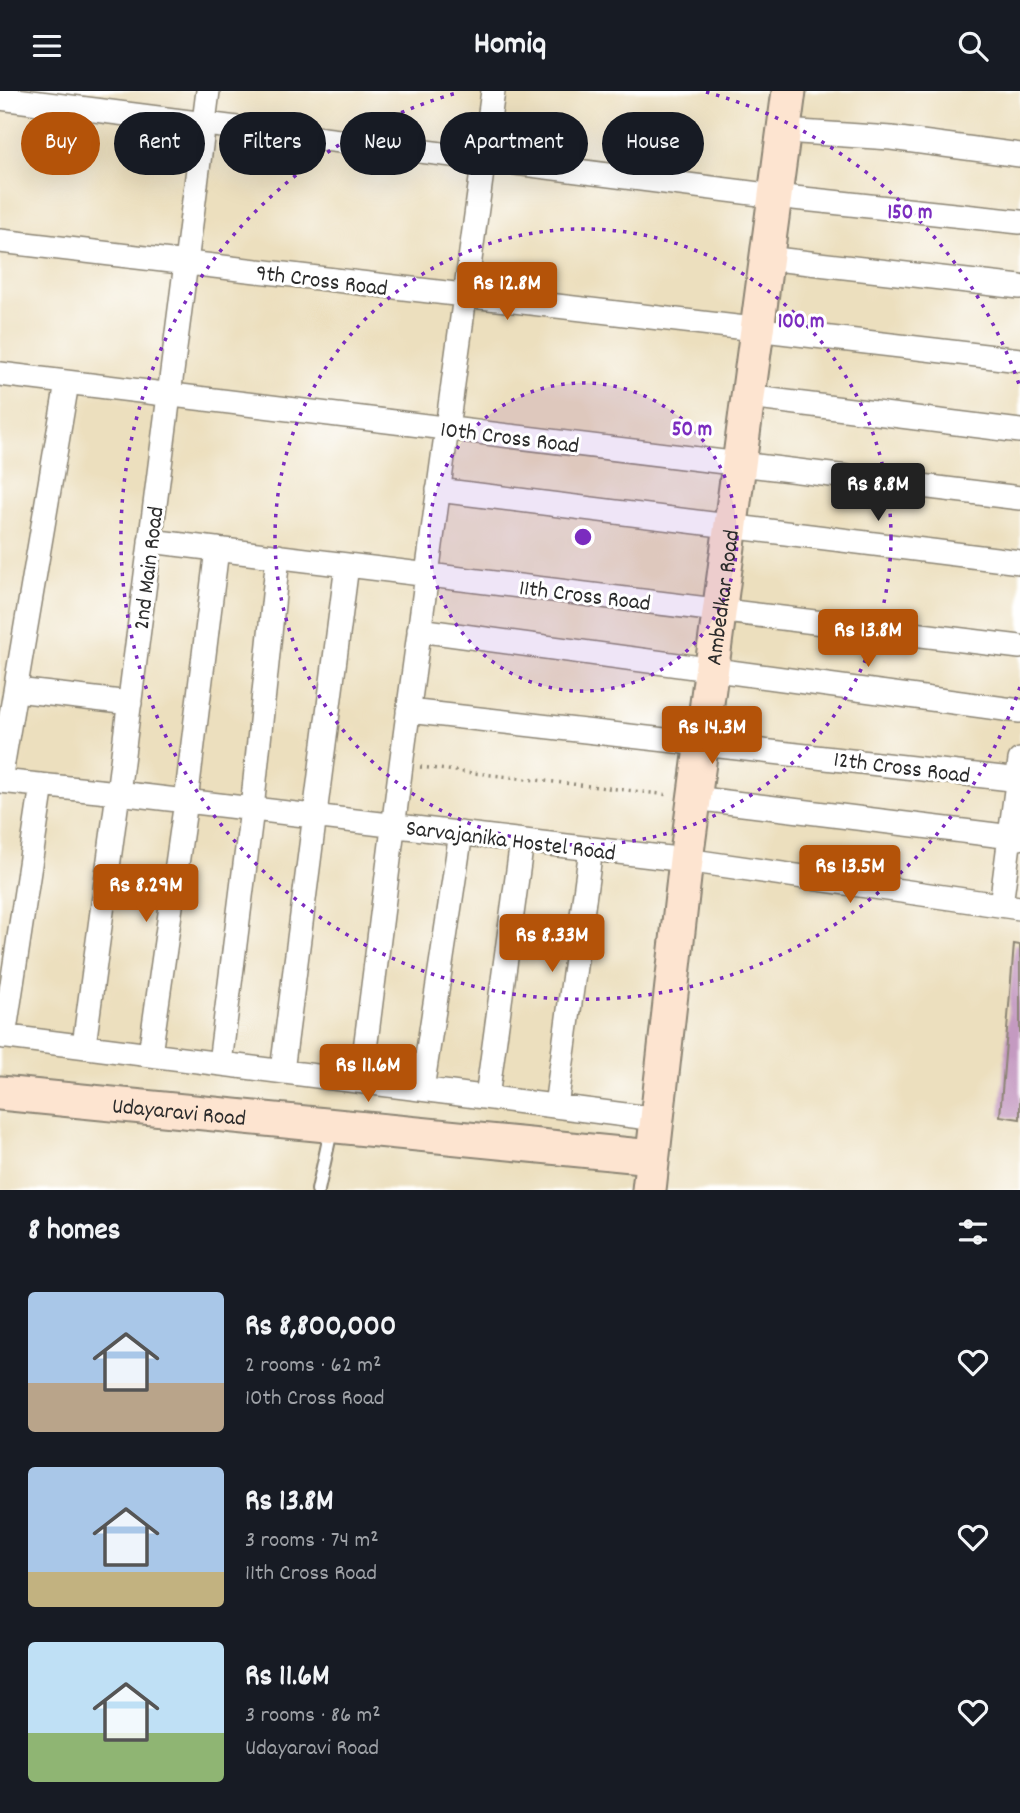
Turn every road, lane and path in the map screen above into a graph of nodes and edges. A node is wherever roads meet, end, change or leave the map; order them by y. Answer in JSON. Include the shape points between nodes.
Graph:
{"nodes":[{"id":1,"x":208,"y":91,"type":"edge"},
{"id":2,"x":493,"y":91,"type":"edge"},
{"id":3,"x":789,"y":91,"type":"edge"},
{"id":4,"x":0,"y":98,"type":"edge"},
{"id":5,"x":490,"y":112,"type":"edge"},
{"id":6,"x":114,"y":113,"type":"edge"},
{"id":7,"x":205,"y":116,"type":"edge"},
{"id":8,"x":205,"y":124,"type":"edge"},
{"id":9,"x":784,"y":131,"type":"junction"},
{"id":10,"x":440,"y":154,"type":"edge"},
{"id":11,"x":1020,"y":155,"type":"edge"},
{"id":12,"x":588,"y":172,"type":"edge"},
{"id":13,"x":197,"y":175,"type":"edge"},
{"id":14,"x":482,"y":175,"type":"edge"},
{"id":15,"x":775,"y":196,"type":"junction"},
{"id":16,"x":1020,"y":222,"type":"edge"},
{"id":17,"x":0,"y":241,"type":"edge"},
{"id":18,"x":766,"y":258,"type":"junction"},
{"id":19,"x":186,"y":263,"type":"junction"},
{"id":20,"x":1020,"y":287,"type":"edge"},
{"id":21,"x":465,"y":295,"type":"junction"},
{"id":22,"x":757,"y":329,"type":"junction"},
{"id":23,"x":1020,"y":360,"type":"edge"},
{"id":24,"x":0,"y":373,"type":"edge"},
{"id":25,"x":67,"y":383,"type":"junction"},
{"id":26,"x":169,"y":395,"type":"junction"},
{"id":27,"x":748,"y":397,"type":"junction"},
{"id":28,"x":447,"y":428,"type":"junction"},
{"id":29,"x":1020,"y":431,"type":"edge"},
{"id":30,"x":739,"y":464,"type":"junction"},
{"id":31,"x":438,"y":490,"type":"junction"},
{"id":32,"x":1020,"y":498,"type":"edge"},
{"id":33,"x":730,"y":527,"type":"junction"},
{"id":34,"x":150,"y":541,"type":"junction"},
{"id":35,"x":217,"y":549,"type":"junction"},
{"id":36,"x":278,"y":556,"type":"junction"},
{"id":37,"x":1020,"y":562,"type":"edge"},
{"id":38,"x":347,"y":565,"type":"junction"},
{"id":39,"x":427,"y":575,"type":"junction"},
{"id":40,"x":719,"y":610,"type":"junction"},
{"id":41,"x":419,"y":630,"type":"junction"},
{"id":42,"x":1020,"y":647,"type":"edge"},
{"id":43,"x":711,"y":671,"type":"junction"},
{"id":44,"x":16,"y":690,"type":"junction"},
{"id":45,"x":130,"y":703,"type":"junction"},
{"id":46,"x":408,"y":711,"type":"junction"},
{"id":47,"x":1020,"y":711,"type":"edge"},
{"id":48,"x":702,"y":742,"type":"junction"},
{"id":49,"x":401,"y":765,"type":"junction"},
{"id":50,"x":1019,"y":773,"type":"edge"},
{"id":51,"x":0,"y":780,"type":"edge"},
{"id":52,"x":42,"y":785,"type":"junction"},
{"id":53,"x":118,"y":793,"type":"junction"},
{"id":54,"x":694,"y":798,"type":"junction"},
{"id":55,"x":186,"y":801,"type":"junction"},
{"id":56,"x":252,"y":809,"type":"junction"},
{"id":57,"x":314,"y":816,"type":"junction"},
{"id":58,"x":393,"y":825,"type":"junction"},
{"id":59,"x":461,"y":833,"type":"junction"},
{"id":60,"x":1015,"y":837,"type":"edge"},
{"id":61,"x":522,"y":841,"type":"junction"},
{"id":62,"x":591,"y":849,"type":"junction"},
{"id":63,"x":686,"y":860,"type":"junction"},
{"id":64,"x":1011,"y":906,"type":"edge"},
{"id":65,"x":2,"y":1036,"type":"edge"},
{"id":66,"x":84,"y":1045,"type":"junction"},
{"id":67,"x":150,"y":1054,"type":"junction"},
{"id":68,"x":220,"y":1063,"type":"junction"},
{"id":69,"x":282,"y":1071,"type":"junction"},
{"id":70,"x":361,"y":1081,"type":"junction"},
{"id":71,"x":422,"y":1089,"type":"junction"},
{"id":72,"x":0,"y":1093,"type":"edge"},
{"id":73,"x":487,"y":1097,"type":"junction"},
{"id":74,"x":556,"y":1106,"type":"junction"},
{"id":75,"x":657,"y":1119,"type":"junction"},
{"id":76,"x":332,"y":1126,"type":"junction"},
{"id":77,"x":652,"y":1157,"type":"junction"},
{"id":78,"x":318,"y":1190,"type":"edge"},
{"id":79,"x":649,"y":1190,"type":"edge"}],
"edges":[{"from":1,"to":7,"type":"street","name":"2nd Main Road"},
{"from":2,"to":5,"type":"street"},
{"from":3,"to":9,"type":"street","name":"Ambedkar Road"},
{"from":4,"to":6,"type":"street"},
{"from":8,"to":10,"type":"street"},
{"from":9,"to":11,"type":"street","via":[[891,138]]},
{"from":9,"to":15,"type":"street","name":"Ambedkar Road"},
{"from":12,"to":15,"type":"street"},
{"from":13,"to":19,"type":"street","name":"2nd Main Road"},
{"from":14,"to":21,"type":"street"},
{"from":15,"to":16,"type":"street"},
{"from":15,"to":18,"type":"street","name":"Ambedkar Road"},
{"from":17,"to":19,"type":"street","name":"9th Cross Road"},
{"from":18,"to":20,"type":"street"},
{"from":18,"to":22,"type":"street","name":"Ambedkar Road"},
{"from":19,"to":21,"type":"street","name":"9th Cross Road"},
{"from":19,"to":26,"type":"street","name":"2nd Main Road"},
{"from":21,"to":22,"type":"street","name":"9th Cross Road"},
{"from":21,"to":28,"type":"street"},
{"from":22,"to":23,"type":"street","name":"9th Cross Road"},
{"from":22,"to":27,"type":"street","name":"Ambedkar Road"},
{"from":24,"to":25,"type":"street","name":"10th Cross Road"},
{"from":25,"to":26,"type":"street","name":"10th Cross Road"},
{"from":25,"to":44,"type":"street"},
{"from":26,"to":28,"type":"street","name":"10th Cross Road"},
{"from":26,"to":34,"type":"street","name":"2nd Main Road"},
{"from":27,"to":29,"type":"street"},
{"from":27,"to":30,"type":"street","name":"Ambedkar Road"},
{"from":28,"to":30,"type":"street","name":"10th Cross Road"},
{"from":28,"to":31,"type":"street"},
{"from":30,"to":32,"type":"street","name":"10th Cross Road"},
{"from":30,"to":33,"type":"street","name":"Ambedkar Road"},
{"from":31,"to":33,"type":"street"},
{"from":31,"to":39,"type":"street"},
{"from":33,"to":37,"type":"street"},
{"from":33,"to":40,"type":"street","name":"Ambedkar Road"},
{"from":34,"to":35,"type":"street","name":"11th Cross Road"},
{"from":34,"to":45,"type":"street","name":"2nd Main Road"},
{"from":35,"to":36,"type":"street","name":"11th Cross Road"},
{"from":35,"to":55,"type":"street"},
{"from":36,"to":38,"type":"street","name":"11th Cross Road"},
{"from":36,"to":56,"type":"street"},
{"from":38,"to":39,"type":"street","name":"11th Cross Road"},
{"from":38,"to":57,"type":"street"},
{"from":39,"to":40,"type":"street","name":"11th Cross Road"},
{"from":39,"to":41,"type":"street"},
{"from":40,"to":42,"type":"street","name":"11th Cross Road"},
{"from":40,"to":43,"type":"street","name":"Ambedkar Road"},
{"from":41,"to":43,"type":"street"},
{"from":41,"to":46,"type":"street"},
{"from":43,"to":47,"type":"street"},
{"from":43,"to":48,"type":"street","name":"Ambedkar Road"},
{"from":44,"to":45,"type":"street"},
{"from":44,"to":51,"type":"street"},
{"from":45,"to":53,"type":"street","name":"2nd Main Road"},
{"from":46,"to":48,"type":"street","name":"12th Cross Road"},
{"from":46,"to":49,"type":"street"},
{"from":48,"to":50,"type":"street","name":"12th Cross Road"},
{"from":48,"to":54,"type":"street","name":"Ambedkar Road"},
{"from":49,"to":54,"type":"path"},
{"from":49,"to":58,"type":"street"},
{"from":50,"to":60,"type":"street"},
{"from":51,"to":52,"type":"street","name":"Sarvajanika Hostel Road"},
{"from":52,"to":53,"type":"street","name":"Sarvajanika Hostel Road"},
{"from":52,"to":65,"type":"street"},
{"from":53,"to":55,"type":"street","name":"Sarvajanika Hostel Road"},
{"from":53,"to":66,"type":"street","name":"2nd Main Road"},
{"from":54,"to":60,"type":"street"},
{"from":54,"to":63,"type":"street","name":"Ambedkar Road"},
{"from":55,"to":56,"type":"street","name":"Sarvajanika Hostel Road"},
{"from":55,"to":67,"type":"street"},
{"from":56,"to":57,"type":"street","name":"Sarvajanika Hostel Road"},
{"from":56,"to":68,"type":"street"},
{"from":57,"to":58,"type":"street","name":"Sarvajanika Hostel Road"},
{"from":57,"to":69,"type":"street"},
{"from":58,"to":59,"type":"street","name":"Sarvajanika Hostel Road"},
{"from":58,"to":70,"type":"street"},
{"from":59,"to":61,"type":"street","name":"Sarvajanika Hostel Road"},
{"from":59,"to":71,"type":"street"},
{"from":60,"to":64,"type":"street"},
{"from":61,"to":62,"type":"street","name":"Sarvajanika Hostel Road"},
{"from":61,"to":73,"type":"street"},
{"from":62,"to":63,"type":"street","name":"Sarvajanika Hostel Road"},
{"from":62,"to":74,"type":"street"},
{"from":63,"to":64,"type":"street","name":"Sarvajanika Hostel Road"},
{"from":63,"to":75,"type":"street","name":"Ambedkar Road"},
{"from":65,"to":66,"type":"street"},
{"from":66,"to":67,"type":"street"},
{"from":67,"to":68,"type":"street"},
{"from":68,"to":69,"type":"street"},
{"from":69,"to":70,"type":"street"},
{"from":70,"to":71,"type":"street"},
{"from":71,"to":73,"type":"street"},
{"from":72,"to":76,"type":"street","name":"Udayaravi Road"},
{"from":73,"to":74,"type":"street"},
{"from":74,"to":75,"type":"street"},
{"from":75,"to":77,"type":"street","name":"Ambedkar Road"},
{"from":76,"to":77,"type":"street","name":"Udayaravi Road"},
{"from":76,"to":78,"type":"lane"},
{"from":77,"to":79,"type":"street","name":"Ambedkar Road"}]}
